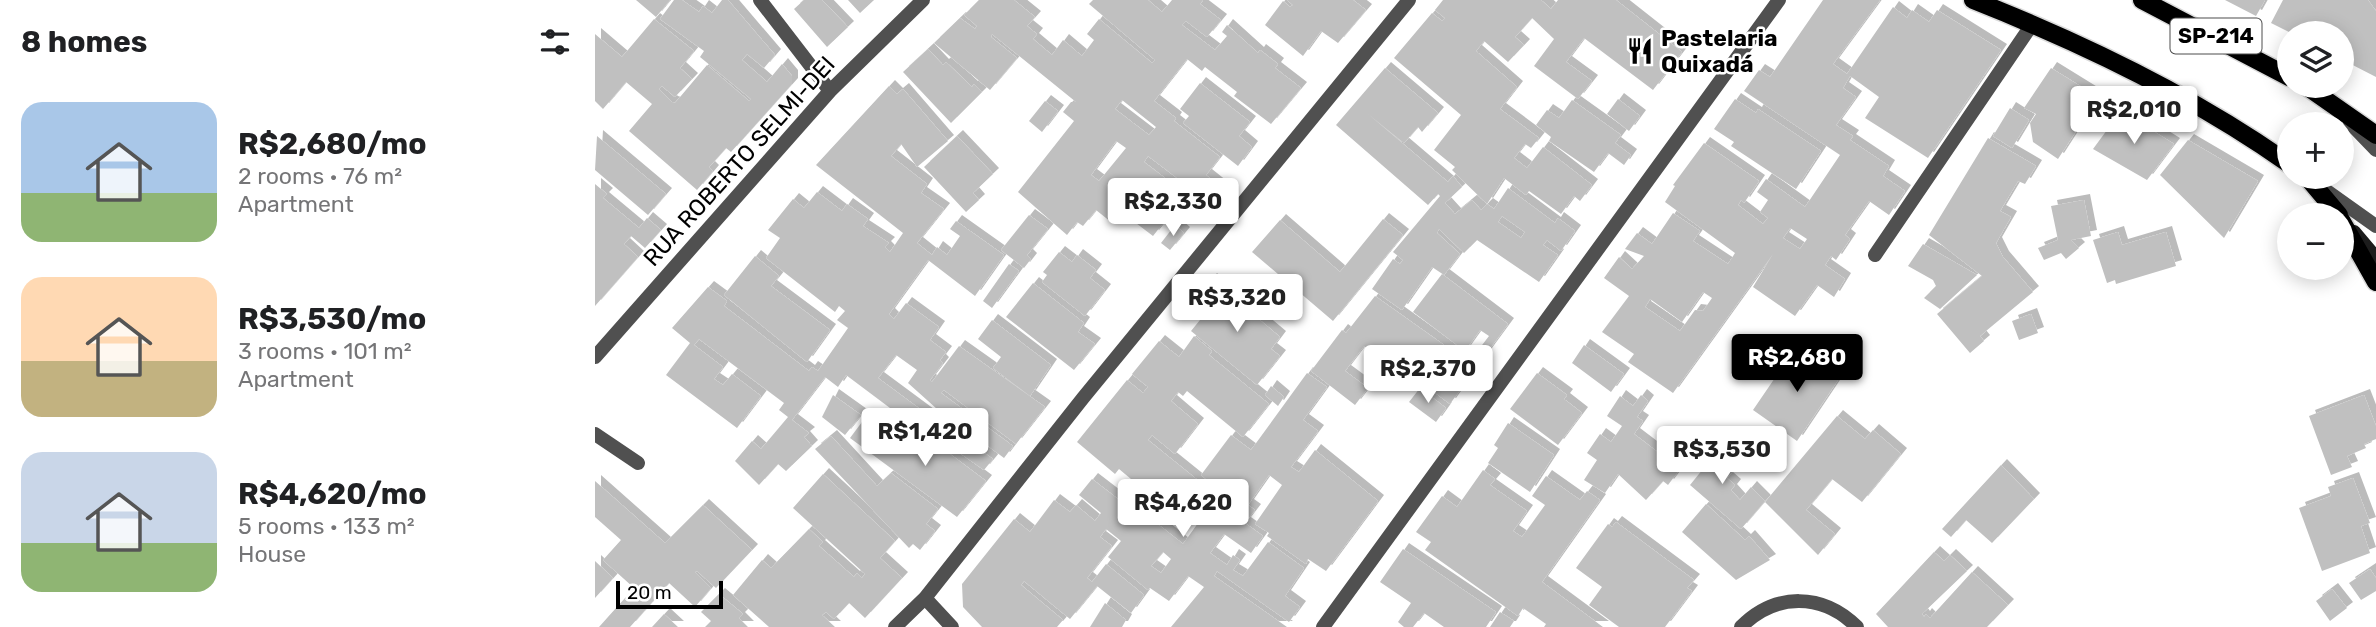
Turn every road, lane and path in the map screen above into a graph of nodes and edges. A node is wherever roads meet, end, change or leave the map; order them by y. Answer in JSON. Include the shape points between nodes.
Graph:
{"nodes":[{"id":1,"x":760,"y":0,"type":"edge"},
{"id":2,"x":923,"y":0,"type":"edge"},
{"id":3,"x":1409,"y":0,"type":"edge"},
{"id":4,"x":1779,"y":0,"type":"edge"},
{"id":5,"x":1973,"y":0,"type":"edge"},
{"id":6,"x":2142,"y":0,"type":"edge"},
{"id":7,"x":2033,"y":23,"type":"junction"},
{"id":8,"x":2277,"y":70,"type":"edge"},
{"id":9,"x":830,"y":91,"type":"junction"},
{"id":10,"x":2325,"y":98,"type":"edge"},
{"id":11,"x":2326,"y":98,"type":"edge"},
{"id":12,"x":2376,"y":135,"type":"edge"},
{"id":13,"x":2376,"y":150,"type":"edge"},
{"id":14,"x":2277,"y":156,"type":"edge"},
{"id":15,"x":2317,"y":189,"type":"edge"},
{"id":16,"x":2324,"y":189,"type":"edge"},
{"id":17,"x":2329,"y":203,"type":"edge"},
{"id":18,"x":2376,"y":226,"type":"edge"},
{"id":19,"x":2354,"y":232,"type":"edge"},
{"id":20,"x":2354,"y":242,"type":"edge"},
{"id":21,"x":1875,"y":255,"type":"dead end"},
{"id":22,"x":2376,"y":258,"type":"edge"},
{"id":23,"x":2376,"y":282,"type":"edge"},
{"id":24,"x":595,"y":357,"type":"edge"},
{"id":25,"x":595,"y":433,"type":"edge"},
{"id":26,"x":638,"y":463,"type":"dead end"},
{"id":27,"x":925,"y":598,"type":"junction"},
{"id":28,"x":895,"y":627,"type":"edge"},
{"id":29,"x":953,"y":627,"type":"edge"},
{"id":30,"x":1323,"y":627,"type":"edge"},
{"id":31,"x":1741,"y":627,"type":"edge"},
{"id":32,"x":1857,"y":627,"type":"edge"}],
"edges":[{"from":1,"to":9,"type":"street"},
{"from":2,"to":9,"type":"street","name":"RUA ROBERTO SELMI-DEI"},
{"from":3,"to":27,"type":"street"},
{"from":4,"to":30,"type":"street"},
{"from":5,"to":7,"type":"main road"},
{"from":6,"to":8,"type":"main road","number":"SP-214"},
{"from":7,"to":14,"type":"main road","via":[[2223,120]]},
{"from":7,"to":21,"type":"street"},
{"from":9,"to":24,"type":"street","name":"RUA ROBERTO SELMI-DEI"},
{"from":10,"to":13,"type":"street"},
{"from":11,"to":12,"type":"main road"},
{"from":15,"to":17,"type":"main road"},
{"from":16,"to":18,"type":"street"},
{"from":19,"to":22,"type":"main road"},
{"from":20,"to":23,"type":"main road"},
{"from":25,"to":26,"type":"street"},
{"from":27,"to":28,"type":"street"},
{"from":27,"to":29,"type":"street"},
{"from":31,"to":32,"type":"street","via":[[1751,616],[1778,603],[1803,598],[1842,612]]}]}
